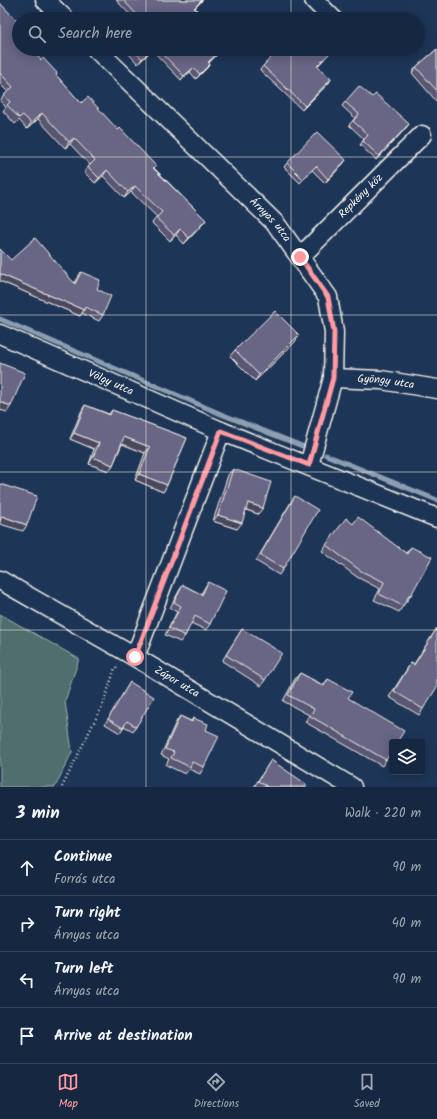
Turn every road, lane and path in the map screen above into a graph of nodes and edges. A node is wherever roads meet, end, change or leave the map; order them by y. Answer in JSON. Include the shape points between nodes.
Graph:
{"nodes":[{"id":1,"x":45,"y":0,"type":"edge"},
{"id":2,"x":314,"y":0,"type":"edge"},
{"id":3,"x":58,"y":12,"type":"edge"},
{"id":4,"x":326,"y":12,"type":"edge"},
{"id":5,"x":103,"y":56,"type":"edge"},
{"id":6,"x":422,"y":135,"type":"dead end"},
{"id":7,"x":300,"y":257,"type":"junction"},
{"id":8,"x":0,"y":334,"type":"edge"},
{"id":9,"x":333,"y":378,"type":"junction"},
{"id":10,"x":437,"y":389,"type":"edge"},
{"id":11,"x":221,"y":431,"type":"junction"},
{"id":12,"x":309,"y":465,"type":"junction"},
{"id":13,"x":437,"y":518,"type":"edge"},
{"id":14,"x":0,"y":580,"type":"edge"},
{"id":15,"x":135,"y":657,"type":"junction"},
{"id":16,"x":62,"y":787,"type":"edge"},
{"id":17,"x":352,"y":787,"type":"edge"}],
"edges":[{"from":1,"to":3,"type":"street"},
{"from":2,"to":4,"type":"street"},
{"from":5,"to":7,"type":"street","name":"Árnyas utca","via":[[276,224]]},
{"from":6,"to":7,"type":"street","name":"Repkény köz"},
{"from":7,"to":9,"type":"street","name":"Árnyas utca","via":[[328,297],[334,332]]},
{"from":8,"to":11,"type":"street","name":"Völgy utca"},
{"from":9,"to":10,"type":"street","name":"Gyöngy utca","via":[[382,380]]},
{"from":9,"to":12,"type":"street","name":"Árnyas utca"},
{"from":11,"to":12,"type":"street"},
{"from":11,"to":15,"type":"street"},
{"from":12,"to":13,"type":"street"},
{"from":14,"to":15,"type":"street","name":"Zápor utca"},
{"from":15,"to":16,"type":"path","via":[[115,668],[104,702]]},
{"from":15,"to":17,"type":"street","name":"Zápor utca"}]}
